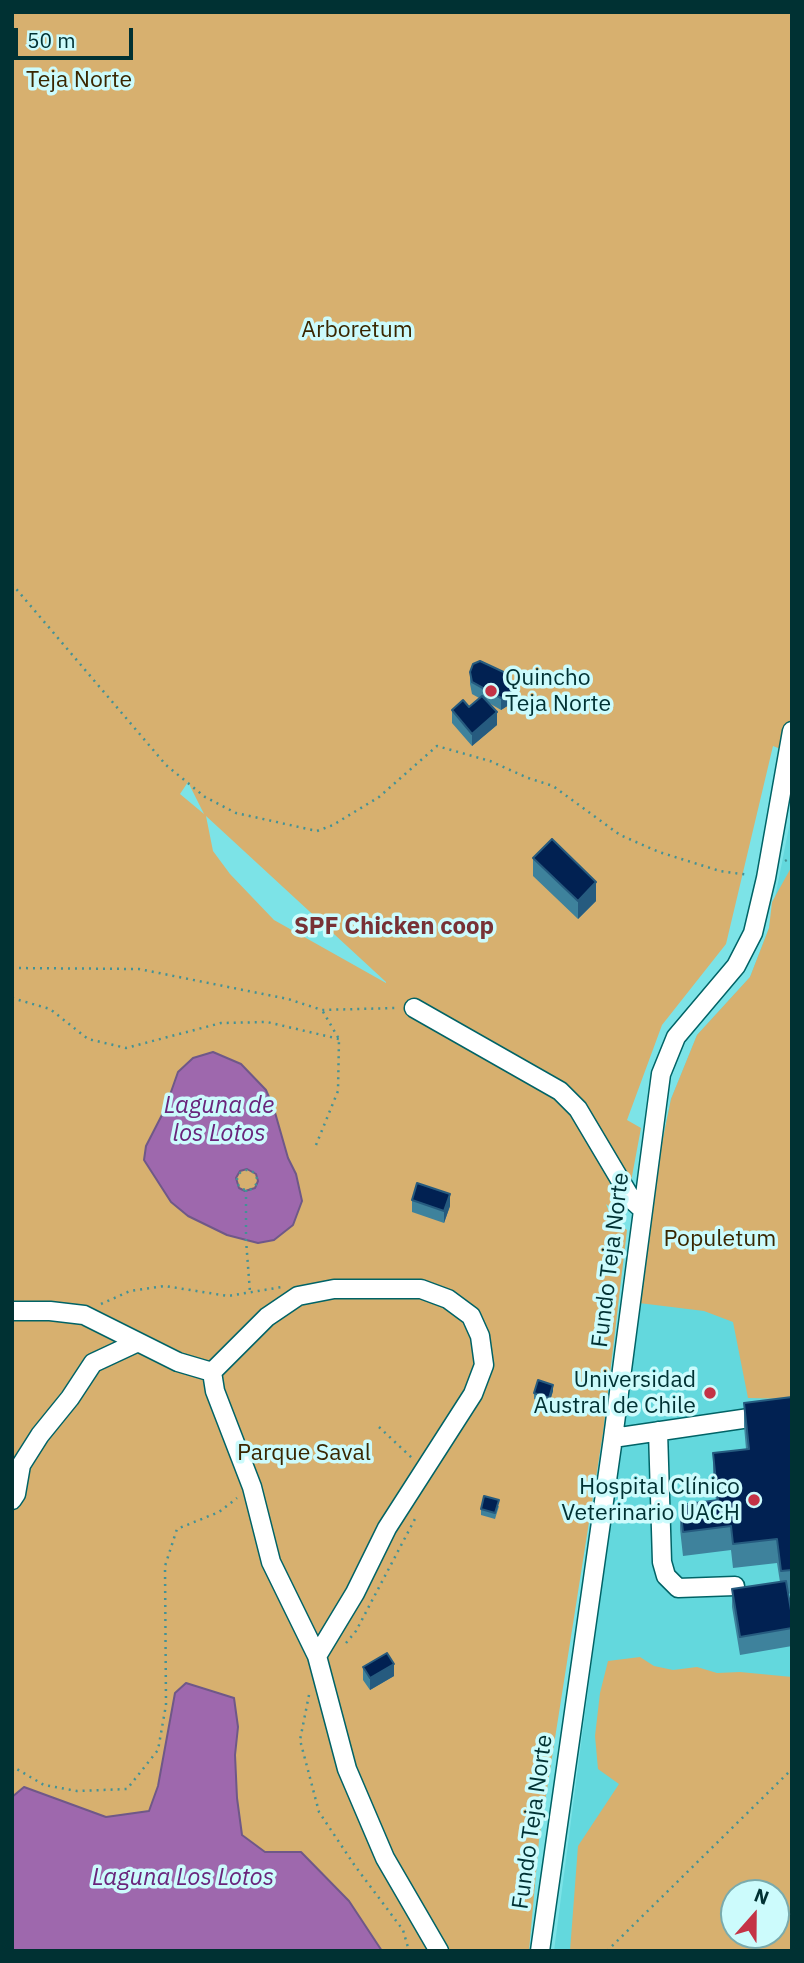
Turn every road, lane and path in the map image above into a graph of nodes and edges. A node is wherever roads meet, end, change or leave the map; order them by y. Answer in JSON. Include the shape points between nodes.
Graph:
{"nodes":[{"id":1,"x":12,"y":584,"type":"edge"},
{"id":2,"x":792,"y":731,"type":"edge"},
{"id":3,"x":766,"y":878,"type":"junction"},
{"id":4,"x":12,"y":968,"type":"edge"},
{"id":5,"x":12,"y":998,"type":"edge"},
{"id":6,"x":414,"y":1008,"type":"joint"},
{"id":7,"x":322,"y":1010,"type":"junction"},
{"id":8,"x":340,"y":1039,"type":"junction"},
{"id":9,"x":316,"y":1145,"type":"dead end"},
{"id":10,"x":246,"y":1190,"type":"junction"},
{"id":11,"x":642,"y":1209,"type":"junction"},
{"id":12,"x":286,"y":1286,"type":"dead end"},
{"id":13,"x":250,"y":1292,"type":"junction"},
{"id":14,"x":12,"y":1311,"type":"edge"},
{"id":15,"x":84,"y":1315,"type":"junction"},
{"id":16,"x":138,"y":1342,"type":"junction"},
{"id":17,"x":212,"y":1372,"type":"junction"},
{"id":18,"x":792,"y":1413,"type":"edge"},
{"id":19,"x":658,"y":1431,"type":"junction"},
{"id":20,"x":612,"y":1438,"type":"junction"},
{"id":21,"x":252,"y":1487,"type":"junction"},
{"id":22,"x":12,"y":1500,"type":"edge"},
{"id":23,"x":735,"y":1586,"type":"edge"},
{"id":24,"x":317,"y":1657,"type":"junction"},
{"id":25,"x":310,"y":1692,"type":"dead end"},
{"id":26,"x":792,"y":1769,"type":"edge"},
{"id":27,"x":12,"y":1771,"type":"edge"},
{"id":28,"x":409,"y":1951,"type":"edge"},
{"id":29,"x":439,"y":1951,"type":"edge"},
{"id":30,"x":540,"y":1951,"type":"edge"},
{"id":31,"x":607,"y":1951,"type":"edge"}],
"edges":[{"from":1,"to":3,"type":"path","via":[[166,765],[205,797],[236,813],[317,831],[379,797],[437,746],[553,786],[620,835],[659,852],[720,871]]},
{"from":2,"to":3,"type":"street","name":"Fundo Teja Norte"},
{"from":3,"to":11,"type":"street","name":"Fundo Teja Norte","via":[[745,950],[676,1037],[665,1061]]},
{"from":4,"to":7,"type":"path","via":[[139,969]]},
{"from":5,"to":8,"type":"path","via":[[50,1009],[88,1040],[126,1048],[220,1023],[267,1022]]},
{"from":6,"to":7,"type":"path"},
{"from":6,"to":11,"type":"street","via":[[560,1091],[578,1109],[632,1200]]},
{"from":7,"to":8,"type":"path"},
{"from":8,"to":9,"type":"path","via":[[338,1091]]},
{"from":10,"to":10,"type":"path","via":[[237,1178],[253,1172],[257,1181]]},
{"from":10,"to":13,"type":"path"},
{"from":11,"to":20,"type":"street","name":"Fundo Teja Norte"},
{"from":12,"to":13,"type":"path"},
{"from":13,"to":15,"type":"path","via":[[228,1296],[165,1286],[130,1291]]},
{"from":14,"to":15,"type":"street"},
{"from":15,"to":16,"type":"street"},
{"from":16,"to":17,"type":"street","via":[[178,1362]]},
{"from":16,"to":22,"type":"street","via":[[93,1363],[21,1465]]},
{"from":17,"to":21,"type":"street"},
{"from":17,"to":24,"type":"street","via":[[277,1310],[298,1296],[334,1289],[421,1289],[448,1299],[471,1317],[480,1336],[484,1365],[473,1394],[387,1528]]},
{"from":18,"to":19,"type":"street"},
{"from":19,"to":20,"type":"street"},
{"from":19,"to":23,"type":"street","via":[[666,1576],[678,1588]]},
{"from":20,"to":30,"type":"street","name":"Fundo Teja Norte"},
{"from":21,"to":24,"type":"street","via":[[271,1562]]},
{"from":21,"to":27,"type":"path","via":[[219,1512],[177,1529],[165,1566],[166,1704],[158,1750],[127,1789],[77,1791],[44,1785],[15,1768]]},
{"from":24,"to":29,"type":"street","via":[[347,1769],[385,1858]]},
{"from":25,"to":28,"type":"path","via":[[300,1740],[319,1812],[403,1930]]},
{"from":26,"to":31,"type":"path"}]}
